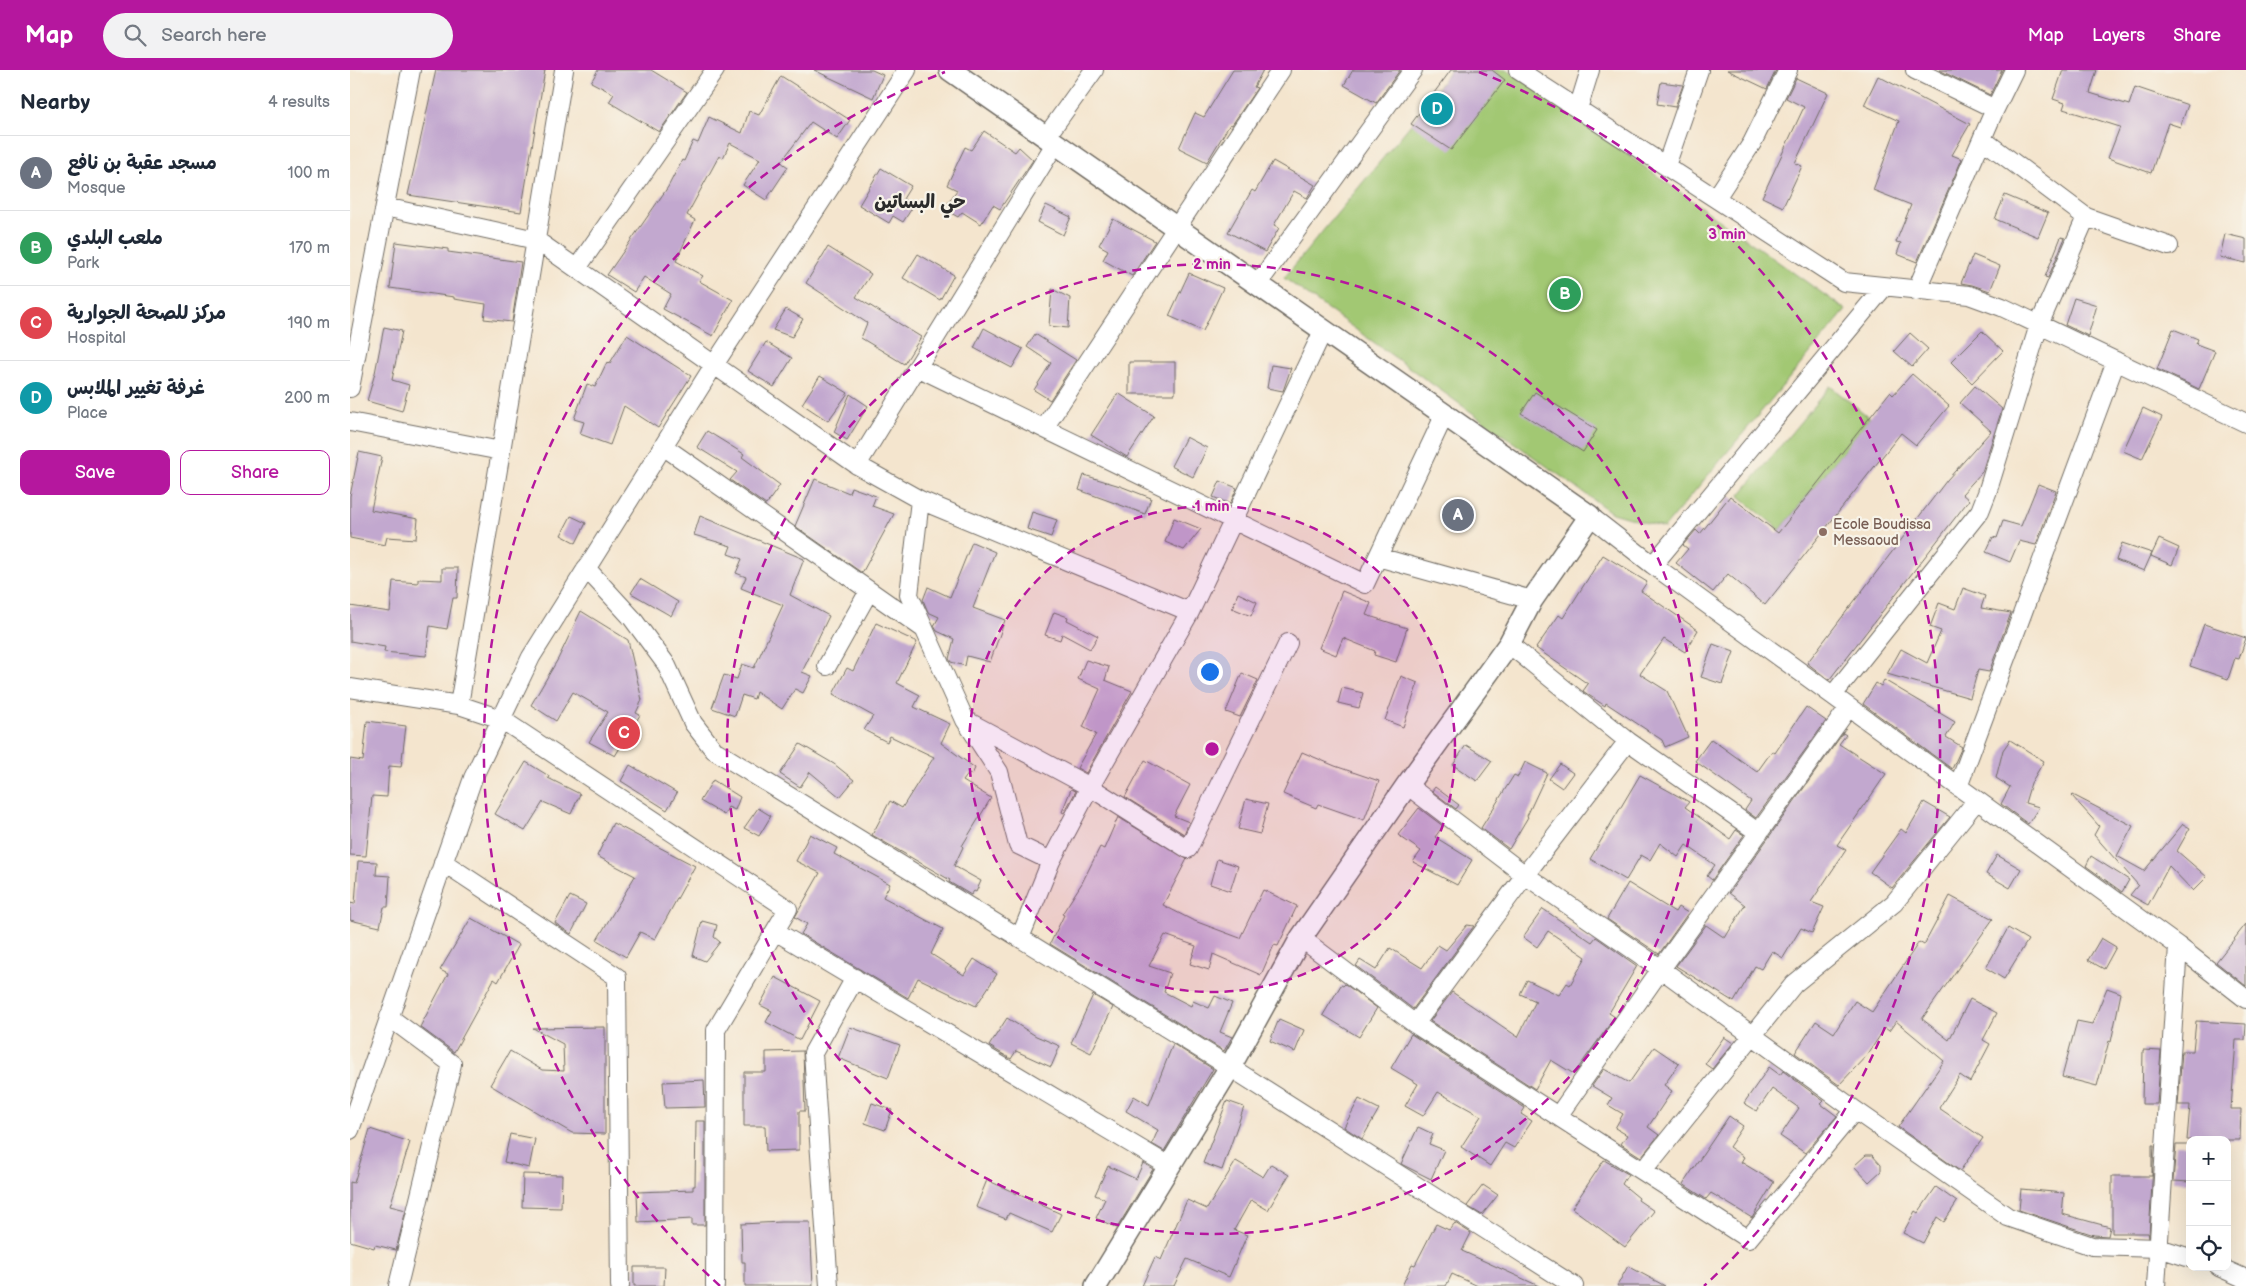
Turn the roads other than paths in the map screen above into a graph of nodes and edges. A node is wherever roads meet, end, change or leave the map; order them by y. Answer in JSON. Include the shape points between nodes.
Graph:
{"nodes":[{"id":1,"x":411,"y":70,"type":"edge"},
{"id":2,"x":564,"y":70,"type":"edge"},
{"id":3,"x":715,"y":70,"type":"edge"},
{"id":4,"x":907,"y":70,"type":"edge"},
{"id":5,"x":950,"y":70,"type":"edge"},
{"id":6,"x":1094,"y":70,"type":"edge"},
{"id":7,"x":1281,"y":70,"type":"edge"},
{"id":8,"x":1413,"y":70,"type":"edge"},
{"id":9,"x":1518,"y":70,"type":"edge"},
{"id":10,"x":1590,"y":70,"type":"edge"},
{"id":11,"x":1699,"y":70,"type":"edge"},
{"id":12,"x":1788,"y":70,"type":"edge"},
{"id":13,"x":1915,"y":70,"type":"edge"},
{"id":14,"x":2014,"y":70,"type":"edge"},
{"id":15,"x":1578,"y":109,"type":"junction"},
{"id":16,"x":1994,"y":109,"type":"junction"},
{"id":17,"x":1982,"y":139,"type":"junction"},
{"id":18,"x":1051,"y":141,"type":"junction"},
{"id":19,"x":1666,"y":166,"type":"junction"},
{"id":20,"x":1716,"y":198,"type":"junction"},
{"id":21,"x":385,"y":207,"type":"junction"},
{"id":22,"x":2086,"y":217,"type":"junction"},
{"id":23,"x":1175,"y":228,"type":"junction"},
{"id":24,"x":536,"y":240,"type":"junction"},
{"id":25,"x":2169,"y":246,"type":"dead end"},
{"id":26,"x":577,"y":268,"type":"junction"},
{"id":27,"x":1257,"y":285,"type":"junction"},
{"id":28,"x":1884,"y":287,"type":"junction"},
{"id":29,"x":1916,"y":291,"type":"junction"},
{"id":30,"x":2039,"y":325,"type":"junction"},
{"id":31,"x":1323,"y":332,"type":"junction"},
{"id":32,"x":2116,"y":361,"type":"junction"},
{"id":33,"x":714,"y":365,"type":"junction"},
{"id":34,"x":917,"y":368,"type":"junction"},
{"id":35,"x":350,"y":388,"type":"edge"},
{"id":36,"x":1444,"y":416,"type":"junction"},
{"id":37,"x":350,"y":422,"type":"edge"},
{"id":38,"x":2246,"y":424,"type":"edge"},
{"id":39,"x":1044,"y":428,"type":"junction"},
{"id":40,"x":663,"y":446,"type":"junction"},
{"id":41,"x":501,"y":451,"type":"junction"},
{"id":42,"x":857,"y":465,"type":"junction"},
{"id":43,"x":920,"y":500,"type":"junction"},
{"id":44,"x":1590,"y":516,"type":"junction"},
{"id":45,"x":1234,"y":519,"type":"junction"},
{"id":46,"x":1378,"y":557,"type":"junction"},
{"id":47,"x":1653,"y":565,"type":"junction"},
{"id":48,"x":586,"y":568,"type":"junction"},
{"id":49,"x":869,"y":590,"type":"junction"},
{"id":50,"x":1532,"y":600,"type":"junction"},
{"id":51,"x":1190,"y":612,"type":"junction"},
{"id":52,"x":925,"y":630,"type":"junction"},
{"id":53,"x":1288,"y":643,"type":"dead end"},
{"id":54,"x":1509,"y":644,"type":"junction"},
{"id":55,"x":826,"y":666,"type":"dead end"},
{"id":56,"x":350,"y":688,"type":"edge"},
{"id":57,"x":1833,"y":696,"type":"junction"},
{"id":58,"x":459,"y":705,"type":"junction"},
{"id":59,"x":1849,"y":707,"type":"junction"},
{"id":60,"x":501,"y":719,"type":"junction"},
{"id":61,"x":965,"y":720,"type":"junction"},
{"id":62,"x":1628,"y":741,"type":"junction"},
{"id":63,"x":1407,"y":785,"type":"junction"},
{"id":64,"x":1090,"y":787,"type":"junction"},
{"id":65,"x":1958,"y":787,"type":"junction"},
{"id":66,"x":1977,"y":800,"type":"junction"},
{"id":67,"x":1758,"y":833,"type":"junction"},
{"id":68,"x":1051,"y":861,"type":"junction"},
{"id":69,"x":443,"y":862,"type":"junction"},
{"id":70,"x":1525,"y":875,"type":"junction"},
{"id":71,"x":775,"y":931,"type":"junction"},
{"id":72,"x":1020,"y":938,"type":"junction"},
{"id":73,"x":1301,"y":938,"type":"junction"},
{"id":74,"x":2178,"y":946,"type":"junction"},
{"id":75,"x":1661,"y":969,"type":"junction"},
{"id":76,"x":855,"y":978,"type":"junction"},
{"id":77,"x":2246,"y":998,"type":"edge"},
{"id":78,"x":389,"y":1017,"type":"junction"},
{"id":79,"x":1415,"y":1024,"type":"junction"},
{"id":80,"x":1752,"y":1035,"type":"junction"},
{"id":81,"x":1230,"y":1067,"type":"junction"},
{"id":82,"x":1855,"y":1110,"type":"junction"},
{"id":83,"x":1558,"y":1116,"type":"junction"},
{"id":84,"x":351,"y":1126,"type":"edge"},
{"id":85,"x":1169,"y":1166,"type":"junction"},
{"id":86,"x":1643,"y":1171,"type":"junction"},
{"id":87,"x":2159,"y":1248,"type":"junction"},
{"id":88,"x":2186,"y":1257,"type":"edge"},
{"id":89,"x":2228,"y":1271,"type":"edge"},
{"id":90,"x":2246,"y":1279,"type":"edge"},
{"id":91,"x":398,"y":1286,"type":"edge"},
{"id":92,"x":620,"y":1286,"type":"edge"},
{"id":93,"x":715,"y":1286,"type":"edge"},
{"id":94,"x":829,"y":1286,"type":"edge"},
{"id":95,"x":1096,"y":1286,"type":"edge"},
{"id":96,"x":1574,"y":1286,"type":"edge"},
{"id":97,"x":2156,"y":1286,"type":"edge"}],
"edges":[{"from":1,"to":21,"type":"street"},
{"from":2,"to":24,"type":"street"},
{"from":3,"to":26,"type":"street"},
{"from":4,"to":33,"type":"street"},
{"from":5,"to":18,"type":"street"},
{"from":6,"to":18,"type":"street"},
{"from":7,"to":23,"type":"street"},
{"from":8,"to":27,"type":"street"},
{"from":9,"to":15,"type":"street"},
{"from":10,"to":15,"type":"street"},
{"from":11,"to":19,"type":"street"},
{"from":12,"to":20,"type":"street","via":[[1752,143]]},
{"from":13,"to":16,"type":"street"},
{"from":14,"to":16,"type":"street"},
{"from":15,"to":19,"type":"street"},
{"from":16,"to":17,"type":"street"},
{"from":17,"to":22,"type":"street"},
{"from":17,"to":29,"type":"street"},
{"from":18,"to":23,"type":"street"},
{"from":18,"to":34,"type":"street"},
{"from":19,"to":20,"type":"street"},
{"from":20,"to":28,"type":"street","via":[[1844,282]]},
{"from":21,"to":24,"type":"street"},
{"from":21,"to":35,"type":"street"},
{"from":22,"to":25,"type":"street"},
{"from":22,"to":30,"type":"street"},
{"from":23,"to":27,"type":"street"},
{"from":23,"to":39,"type":"street"},
{"from":24,"to":26,"type":"street"},
{"from":24,"to":41,"type":"street"},
{"from":26,"to":33,"type":"street"},
{"from":27,"to":31,"type":"street"},
{"from":28,"to":29,"type":"street"},
{"from":28,"to":47,"type":"street"},
{"from":29,"to":30,"type":"street","via":[[1969,295]]},
{"from":30,"to":32,"type":"street"},
{"from":30,"to":57,"type":"street","via":[[1980,511]]},
{"from":31,"to":36,"type":"street"},
{"from":31,"to":45,"type":"street"},
{"from":32,"to":38,"type":"street"},
{"from":32,"to":65,"type":"street"},
{"from":33,"to":40,"type":"street"},
{"from":33,"to":42,"type":"street"},
{"from":34,"to":39,"type":"street"},
{"from":34,"to":42,"type":"street"},
{"from":36,"to":44,"type":"street"},
{"from":36,"to":46,"type":"street"},
{"from":37,"to":41,"type":"street"},
{"from":39,"to":45,"type":"street"},
{"from":40,"to":48,"type":"street"},
{"from":40,"to":49,"type":"street"},
{"from":41,"to":58,"type":"street"},
{"from":42,"to":43,"type":"street"},
{"from":43,"to":51,"type":"street"},
{"from":43,"to":52,"type":"street","via":[[909,594]]},
{"from":44,"to":47,"type":"street"},
{"from":44,"to":50,"type":"street"},
{"from":45,"to":46,"type":"street","via":[[1365,584]]},
{"from":45,"to":51,"type":"street"},
{"from":46,"to":50,"type":"street"},
{"from":47,"to":57,"type":"street"},
{"from":48,"to":60,"type":"street","via":[[531,657]]},
{"from":48,"to":72,"type":"street","via":[[632,618],[666,664],[693,723],[714,750]]},
{"from":49,"to":52,"type":"street"},
{"from":49,"to":55,"type":"street"},
{"from":50,"to":54,"type":"street"},
{"from":51,"to":64,"type":"street"},
{"from":52,"to":61,"type":"street"},
{"from":53,"to":64,"type":"street","via":[[1188,848]]},
{"from":54,"to":62,"type":"street"},
{"from":54,"to":63,"type":"street"},
{"from":56,"to":58,"type":"street"},
{"from":57,"to":59,"type":"street"},
{"from":58,"to":60,"type":"street"},
{"from":59,"to":65,"type":"street"},
{"from":59,"to":67,"type":"street"},
{"from":60,"to":69,"type":"street","via":[[473,778]]},
{"from":60,"to":71,"type":"street","via":[[788,910]]},
{"from":61,"to":64,"type":"street"},
{"from":61,"to":68,"type":"street","via":[[999,772],[1018,845]]},
{"from":62,"to":67,"type":"street"},
{"from":62,"to":70,"type":"street"},
{"from":63,"to":70,"type":"street"},
{"from":63,"to":73,"type":"street"},
{"from":64,"to":68,"type":"street"},
{"from":65,"to":66,"type":"street"},
{"from":66,"to":74,"type":"street"},
{"from":66,"to":80,"type":"street","via":[[1894,903],[1794,984]]},
{"from":67,"to":75,"type":"street"},
{"from":68,"to":72,"type":"street"},
{"from":69,"to":78,"type":"street"},
{"from":69,"to":92,"type":"street","via":[[617,977]]},
{"from":70,"to":75,"type":"street"},
{"from":70,"to":79,"type":"street"},
{"from":71,"to":76,"type":"street"},
{"from":71,"to":93,"type":"street","via":[[716,1030]]},
{"from":72,"to":81,"type":"street"},
{"from":73,"to":79,"type":"street"},
{"from":73,"to":81,"type":"street"},
{"from":74,"to":77,"type":"street"},
{"from":74,"to":87,"type":"street"},
{"from":75,"to":80,"type":"street"},
{"from":75,"to":83,"type":"street"},
{"from":76,"to":85,"type":"street"},
{"from":76,"to":94,"type":"street","via":[[813,1053]]},
{"from":78,"to":84,"type":"street"},
{"from":78,"to":91,"type":"street","via":[[452,1064]]},
{"from":79,"to":83,"type":"street"},
{"from":80,"to":82,"type":"street"},
{"from":80,"to":86,"type":"street"},
{"from":81,"to":85,"type":"street"},
{"from":81,"to":96,"type":"street"},
{"from":82,"to":86,"type":"street","via":[[1748,1239]]},
{"from":82,"to":87,"type":"street","via":[[2008,1217],[2092,1246]]},
{"from":83,"to":86,"type":"street"},
{"from":85,"to":95,"type":"street"},
{"from":87,"to":88,"type":"street"},
{"from":87,"to":97,"type":"street"},
{"from":89,"to":90,"type":"street"}]}
